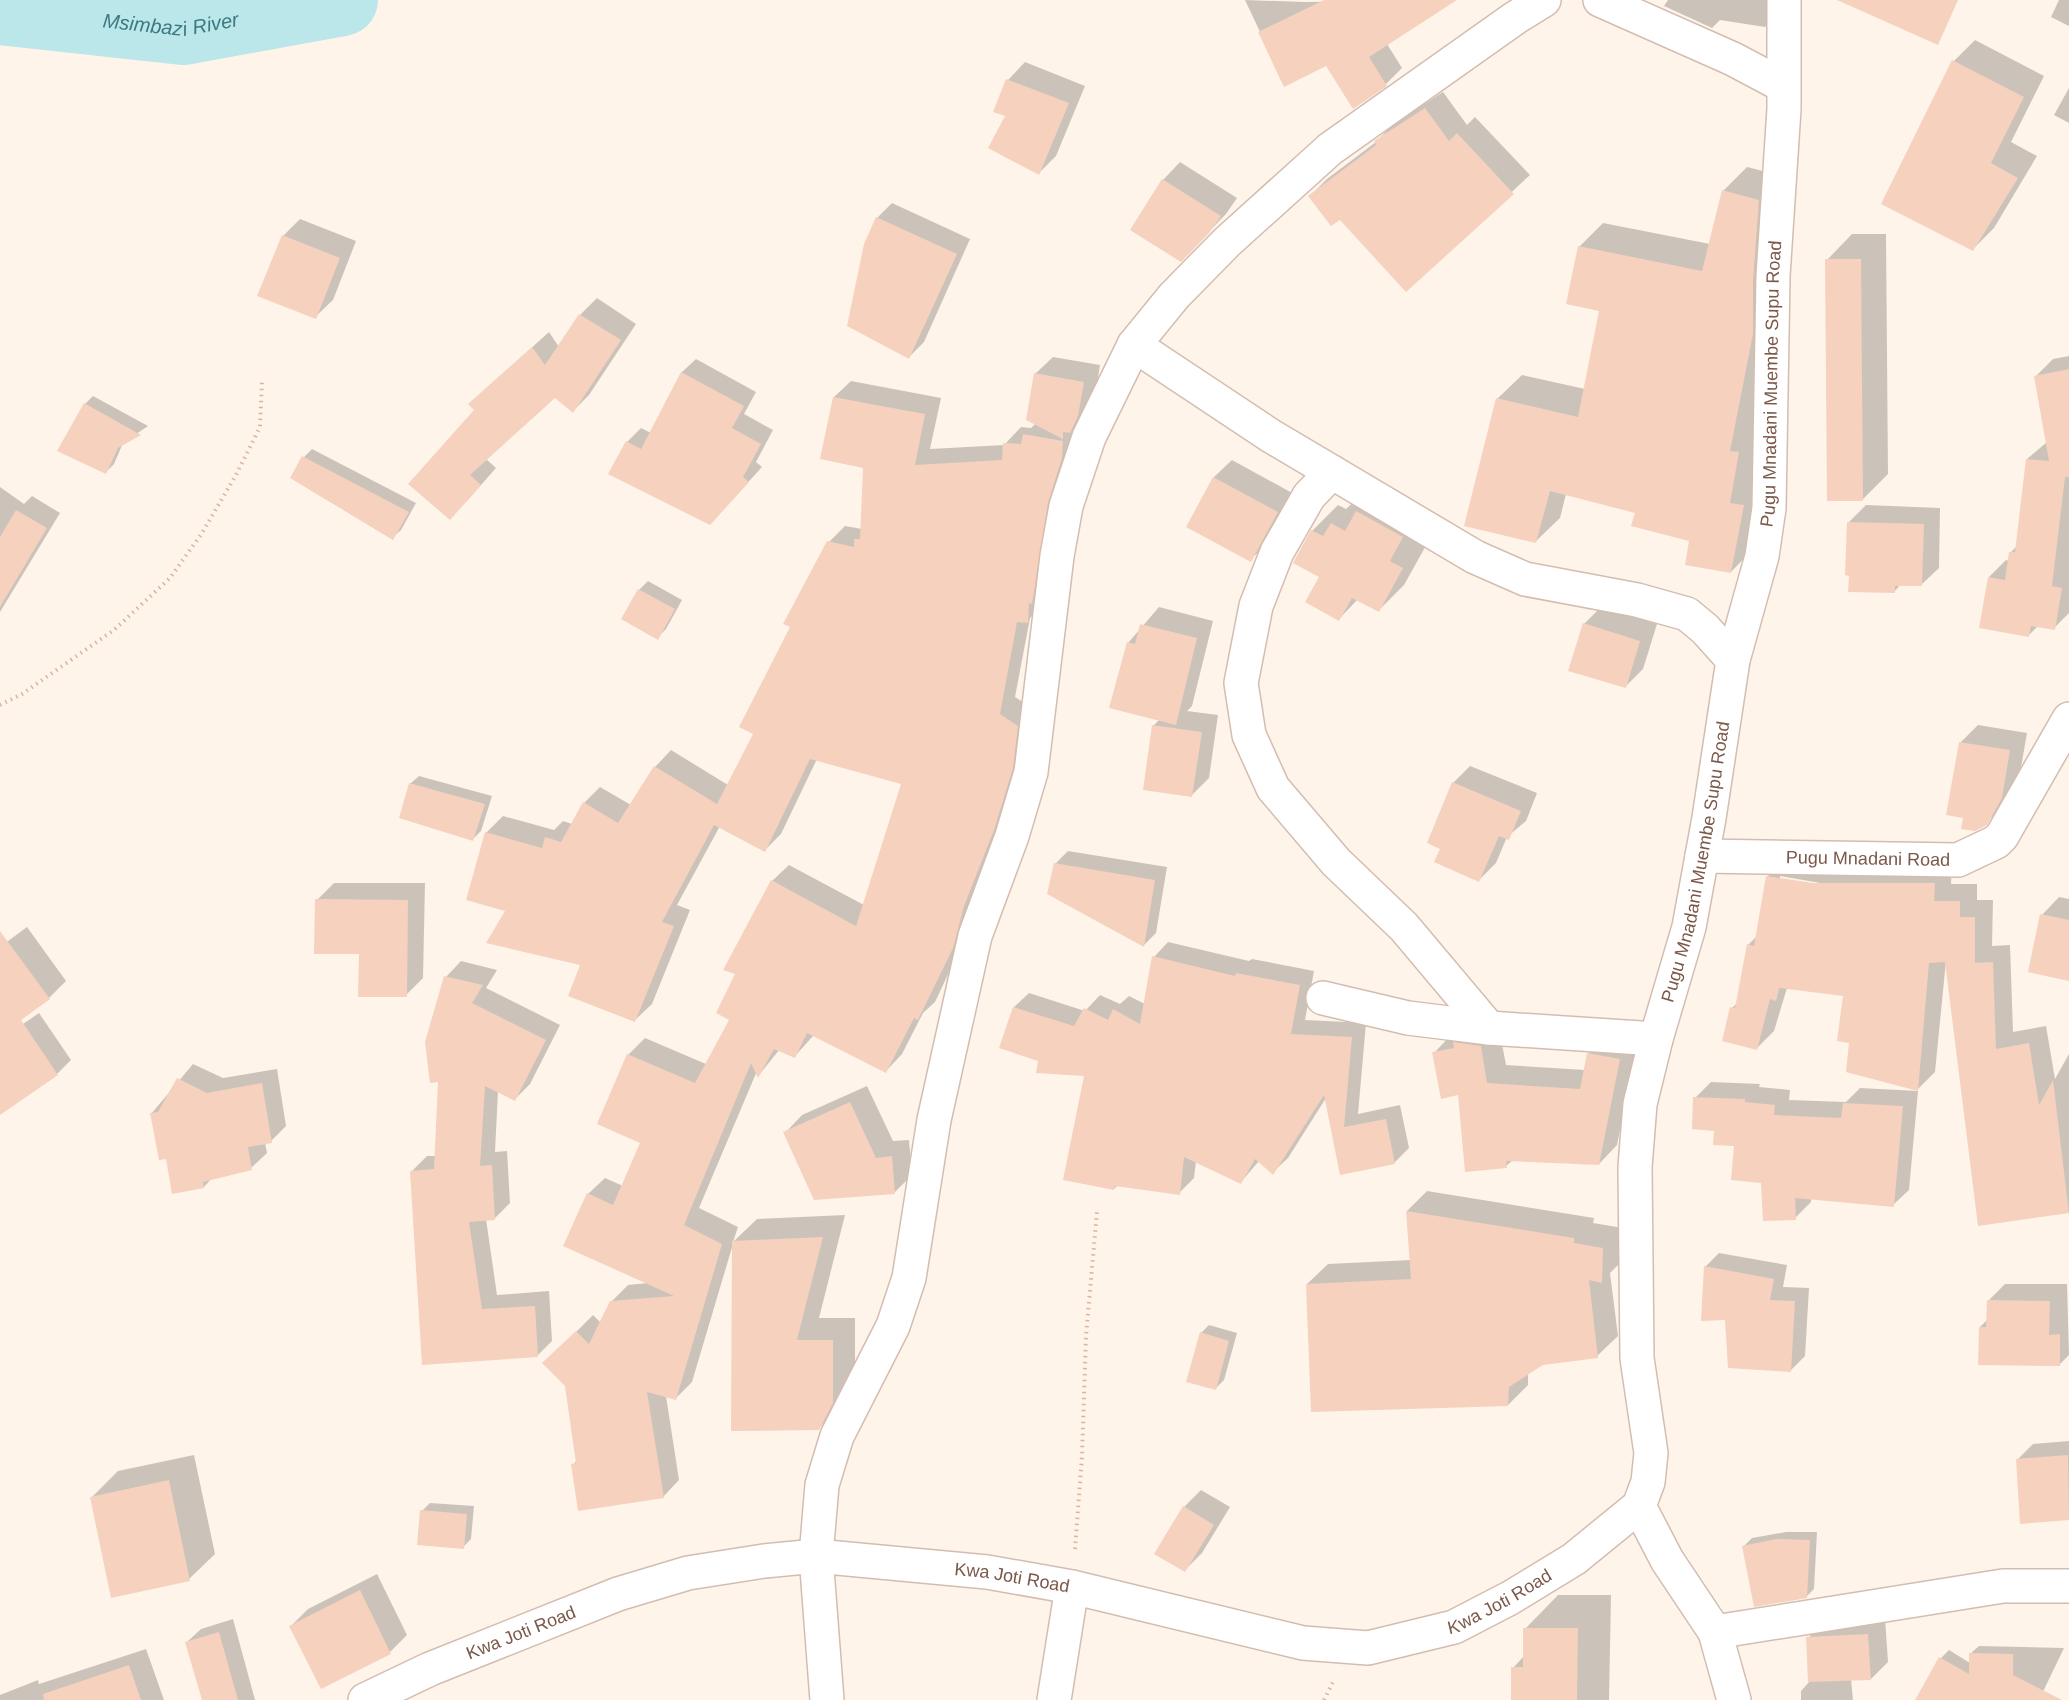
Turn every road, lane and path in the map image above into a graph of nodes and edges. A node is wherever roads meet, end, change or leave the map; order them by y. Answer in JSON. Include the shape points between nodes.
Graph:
{"nodes":[{"id":1,"x":1544,"y":0,"type":"edge"},
{"id":2,"x":1600,"y":0,"type":"edge"},
{"id":3,"x":1784,"y":0,"type":"edge"},
{"id":4,"x":1782,"y":85,"type":"junction"},
{"id":5,"x":1134,"y":345,"type":"junction"},
{"id":6,"x":262,"y":381,"type":"dead end"},
{"id":7,"x":1332,"y":472,"type":"junction"},
{"id":8,"x":1732,"y":660,"type":"junction"},
{"id":9,"x":0,"y":705,"type":"edge"},
{"id":10,"x":2069,"y":719,"type":"edge"},
{"id":11,"x":1702,"y":856,"type":"junction"},
{"id":12,"x":1323,"y":998,"type":"dead end"},
{"id":13,"x":1489,"y":1028,"type":"junction"},
{"id":14,"x":1656,"y":1039,"type":"junction"},
{"id":15,"x":1097,"y":1212,"type":"dead end"},
{"id":16,"x":1639,"y":1506,"type":"junction"},
{"id":17,"x":816,"y":1556,"type":"junction"},
{"id":18,"x":2069,"y":1586,"type":"edge"},
{"id":19,"x":1072,"y":1587,"type":"junction"},
{"id":20,"x":1715,"y":1632,"type":"junction"},
{"id":21,"x":365,"y":1700,"type":"edge"},
{"id":22,"x":827,"y":1700,"type":"edge"},
{"id":23,"x":1054,"y":1700,"type":"edge"},
{"id":24,"x":1734,"y":1700,"type":"edge"}],
"edges":[{"from":1,"to":5,"type":"street","via":[[1330,149],[1227,242],[1174,296]]},
{"from":2,"to":4,"type":"street"},
{"from":3,"to":4,"type":"street","name":"Pugu Mnadani Muembe Supu Road"},
{"from":4,"to":8,"type":"street","name":"Pugu Mnadani Muembe Supu Road","via":[[1784,109],[1773,276],[1769,508],[1762,555]]},
{"from":5,"to":7,"type":"street"},
{"from":5,"to":17,"type":"street","via":[[1089,437],[1066,506],[1031,772],[975,936],[934,1120],[909,1278],[893,1326],[837,1436],[822,1485]]},
{"from":6,"to":9,"type":"path","via":[[260,427],[213,514],[170,578],[114,630]]},
{"from":7,"to":8,"type":"street","via":[[1439,538],[1526,579],[1637,600],[1687,614]]},
{"from":7,"to":13,"type":"street","via":[[1309,495],[1277,552],[1256,606],[1241,684],[1249,735],[1273,788],[1336,862],[1404,927]]},
{"from":8,"to":11,"type":"street","name":"Pugu Mnadani Muembe Supu Road"},
{"from":10,"to":11,"type":"street","name":"Pugu Mnadani Road","via":[[2002,836],[1958,860]]},
{"from":11,"to":14,"type":"street","name":"Pugu Mnadani Muembe Supu Road","via":[[1689,927]]},
{"from":12,"to":13,"type":"street","via":[[1408,1018]]},
{"from":13,"to":14,"type":"street"},
{"from":14,"to":16,"type":"street","name":"Pugu Mnadani Muembe Supu Road","via":[[1640,1104],[1635,1167],[1637,1358],[1651,1453],[1648,1482]]},
{"from":15,"to":19,"type":"path"},
{"from":16,"to":19,"type":"street","name":"Kwa Joti Road","via":[[1574,1559],[1510,1598],[1454,1627],[1368,1648],[1303,1643]]},
{"from":16,"to":20,"type":"street","via":[[1667,1560]]},
{"from":17,"to":19,"type":"street","name":"Kwa Joti Road","via":[[987,1572]]},
{"from":17,"to":21,"type":"street","name":"Kwa Joti Road","via":[[688,1573],[618,1594],[430,1669]]},
{"from":17,"to":22,"type":"street"},
{"from":18,"to":20,"type":"street","via":[[2003,1586]]},
{"from":19,"to":23,"type":"street"},
{"from":20,"to":24,"type":"street"}]}
